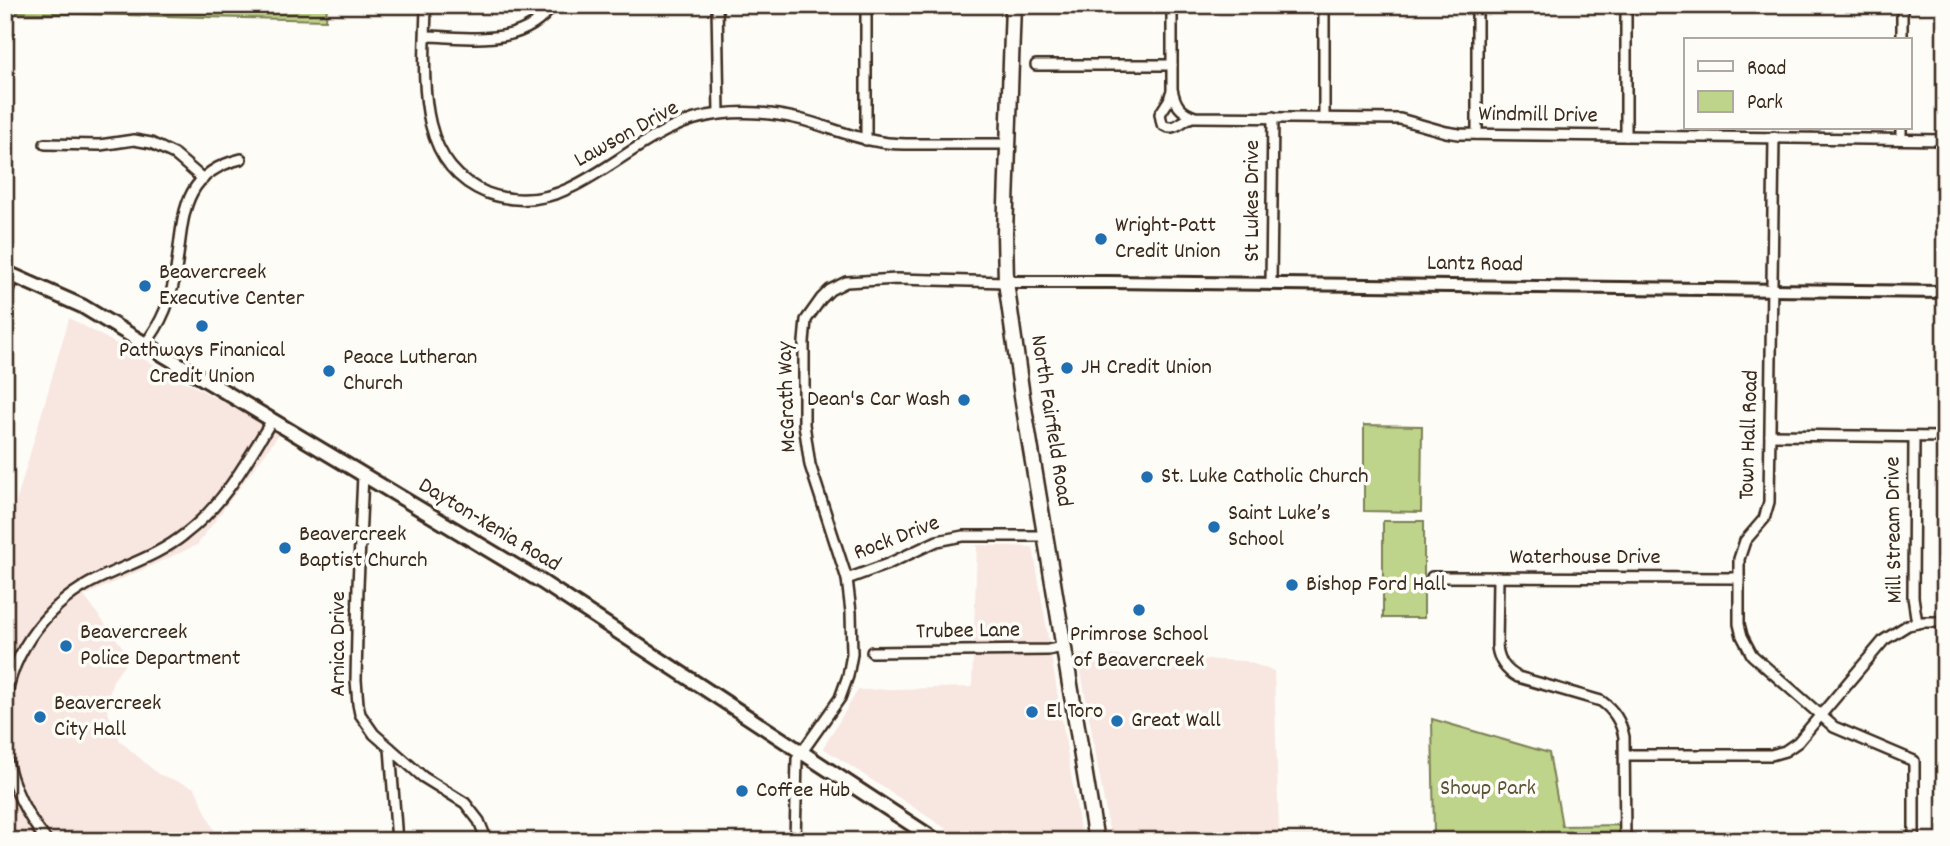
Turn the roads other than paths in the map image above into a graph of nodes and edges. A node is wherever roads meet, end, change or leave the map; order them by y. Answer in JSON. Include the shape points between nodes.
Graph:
{"nodes":[{"id":1,"x":426,"y":5,"type":"edge"},
{"id":2,"x":553,"y":5,"type":"edge"},
{"id":3,"x":717,"y":5,"type":"edge"},
{"id":4,"x":866,"y":5,"type":"edge"},
{"id":5,"x":1013,"y":5,"type":"edge"},
{"id":6,"x":1172,"y":5,"type":"edge"},
{"id":7,"x":1324,"y":5,"type":"edge"},
{"id":8,"x":1477,"y":5,"type":"edge"},
{"id":9,"x":1626,"y":5,"type":"edge"},
{"id":10,"x":1902,"y":5,"type":"edge"},
{"id":11,"x":426,"y":36,"type":"junction"},
{"id":12,"x":1902,"y":38,"type":"edge"},
{"id":13,"x":1036,"y":65,"type":"dead end"},
{"id":14,"x":1172,"y":65,"type":"junction"},
{"id":15,"x":1172,"y":89,"type":"junction"},
{"id":16,"x":719,"y":114,"type":"junction"},
{"id":17,"x":1195,"y":117,"type":"junction"},
{"id":18,"x":1273,"y":117,"type":"junction"},
{"id":19,"x":1324,"y":118,"type":"junction"},
{"id":20,"x":1901,"y":130,"type":"edge"},
{"id":21,"x":1477,"y":134,"type":"junction"},
{"id":22,"x":1626,"y":136,"type":"junction"},
{"id":23,"x":1774,"y":137,"type":"junction"},
{"id":24,"x":1901,"y":139,"type":"junction"},
{"id":25,"x":866,"y":140,"type":"junction"},
{"id":26,"x":1945,"y":140,"type":"edge"},
{"id":27,"x":45,"y":144,"type":"dead end"},
{"id":28,"x":1008,"y":144,"type":"junction"},
{"id":29,"x":241,"y":159,"type":"dead end"},
{"id":30,"x":202,"y":179,"type":"junction"},
{"id":31,"x":9,"y":274,"type":"edge"},
{"id":32,"x":1006,"y":282,"type":"junction"},
{"id":33,"x":1271,"y":284,"type":"junction"},
{"id":34,"x":1772,"y":290,"type":"junction"},
{"id":35,"x":1945,"y":292,"type":"edge"},
{"id":36,"x":5,"y":301,"type":"edge"},
{"id":37,"x":145,"y":344,"type":"junction"},
{"id":38,"x":272,"y":420,"type":"junction"},
{"id":39,"x":1770,"y":435,"type":"junction"},
{"id":40,"x":1914,"y":437,"type":"junction"},
{"id":41,"x":1945,"y":437,"type":"edge"},
{"id":42,"x":363,"y":475,"type":"junction"},
{"id":43,"x":1046,"y":536,"type":"junction"},
{"id":44,"x":1432,"y":577,"type":"dead end"},
{"id":45,"x":1498,"y":577,"type":"junction"},
{"id":46,"x":1739,"y":578,"type":"junction"},
{"id":47,"x":847,"y":579,"type":"junction"},
{"id":48,"x":1945,"y":622,"type":"edge"},
{"id":49,"x":1917,"y":623,"type":"junction"},
{"id":50,"x":1063,"y":647,"type":"junction"},
{"id":51,"x":872,"y":652,"type":"dead end"},
{"id":52,"x":5,"y":705,"type":"edge"},
{"id":53,"x":1820,"y":715,"type":"junction"},
{"id":54,"x":390,"y":748,"type":"junction"},
{"id":55,"x":5,"y":751,"type":"edge"},
{"id":56,"x":802,"y":752,"type":"junction"},
{"id":57,"x":1625,"y":755,"type":"junction"},
{"id":58,"x":47,"y":841,"type":"edge"},
{"id":59,"x":397,"y":841,"type":"edge"},
{"id":60,"x":487,"y":841,"type":"edge"},
{"id":61,"x":794,"y":841,"type":"edge"},
{"id":62,"x":937,"y":841,"type":"edge"},
{"id":63,"x":1096,"y":841,"type":"edge"},
{"id":64,"x":1625,"y":841,"type":"edge"},
{"id":65,"x":1914,"y":841,"type":"edge"}],
"edges":[{"from":1,"to":11,"type":"street","name":"Lawson Drive"},
{"from":2,"to":11,"type":"street","via":[[532,26],[511,35]]},
{"from":3,"to":16,"type":"street"},
{"from":4,"to":25,"type":"street"},
{"from":5,"to":28,"type":"main road","name":"North Fairfield Road"},
{"from":6,"to":14,"type":"street"},
{"from":7,"to":19,"type":"street"},
{"from":8,"to":21,"type":"street"},
{"from":9,"to":22,"type":"street"},
{"from":10,"to":12,"type":"street"},
{"from":11,"to":16,"type":"street","name":"Lawson Drive","via":[[425,91],[434,138],[458,173],[497,197],[530,199],[558,193],[669,128]]},
{"from":13,"to":14,"type":"street"},
{"from":14,"to":15,"type":"street"},
{"from":15,"to":17,"type":"street","via":[[1180,109]]},
{"from":15,"to":17,"type":"street","name":"Windmill Drive","via":[[1160,114],[1162,124],[1173,128]]},
{"from":16,"to":25,"type":"street","name":"Lawson Drive","via":[[788,117]]},
{"from":17,"to":18,"type":"street","name":"Windmill Drive"},
{"from":18,"to":19,"type":"street","name":"Windmill Drive"},
{"from":18,"to":33,"type":"street","name":"St Lukes Drive"},
{"from":19,"to":21,"type":"street","name":"Windmill Drive","via":[[1400,119],[1446,132]]},
{"from":20,"to":24,"type":"street"},
{"from":21,"to":22,"type":"street","name":"Windmill Drive"},
{"from":22,"to":23,"type":"street","name":"Windmill Drive"},
{"from":23,"to":24,"type":"street","name":"Windmill Drive"},
{"from":23,"to":34,"type":"street","name":"Town Hall Road"},
{"from":24,"to":26,"type":"street","name":"Windmill Drive"},
{"from":25,"to":28,"type":"street","name":"Lawson Drive"},
{"from":27,"to":30,"type":"street","via":[[151,142],[168,150]]},
{"from":28,"to":32,"type":"main road","name":"North Fairfield Road"},
{"from":29,"to":30,"type":"street","via":[[219,166]]},
{"from":30,"to":37,"type":"street","via":[[184,210],[168,302]]},
{"from":31,"to":36,"type":"street"},
{"from":31,"to":37,"type":"main road","name":"Dayton-Xenia Road","via":[[82,306]]},
{"from":32,"to":33,"type":"street","name":"Lantz Road"},
{"from":32,"to":43,"type":"main road","name":"North Fairfield Road"},
{"from":32,"to":47,"type":"street","name":"McGrath Way","via":[[846,282],[830,290],[807,320],[804,424],[810,465]]},
{"from":33,"to":34,"type":"street","name":"Lantz Road"},
{"from":34,"to":35,"type":"street","name":"Lantz Road"},
{"from":34,"to":39,"type":"street","name":"Town Hall Road"},
{"from":37,"to":38,"type":"main road","name":"Dayton-Xenia Road"},
{"from":38,"to":42,"type":"main road","name":"Dayton-Xenia Road"},
{"from":38,"to":52,"type":"street","via":[[226,494],[197,525],[162,550],[80,588],[47,616],[18,660]]},
{"from":39,"to":40,"type":"street"},
{"from":39,"to":46,"type":"street","name":"Town Hall Road","via":[[1769,502],[1742,547]]},
{"from":40,"to":41,"type":"street"},
{"from":40,"to":49,"type":"street","name":"Mill Stream Drive","via":[[1913,597]]},
{"from":42,"to":54,"type":"street","name":"Arnica Drive","via":[[358,704],[362,719]]},
{"from":42,"to":56,"type":"main road","name":"Dayton-Xenia Road","via":[[542,582]]},
{"from":43,"to":47,"type":"street","name":"Rock Drive","via":[[963,536],[937,541]]},
{"from":43,"to":50,"type":"main road","name":"North Fairfield Road"},
{"from":44,"to":45,"type":"street","name":"Waterhouse Drive"},
{"from":45,"to":46,"type":"street","name":"Waterhouse Drive"},
{"from":45,"to":57,"type":"street","via":[[1497,647],[1504,666],[1518,677],[1593,698],[1612,709],[1623,732]]},
{"from":46,"to":53,"type":"street","name":"Town Hall Road","via":[[1740,630],[1752,655]]},
{"from":47,"to":56,"type":"street","name":"McGrath Way","via":[[852,653],[848,676],[840,698]]},
{"from":48,"to":49,"type":"street"},
{"from":49,"to":53,"type":"street","via":[[1884,640]]},
{"from":50,"to":51,"type":"street","name":"Trubee Lane"},
{"from":50,"to":63,"type":"main road","name":"North Fairfield Road"},
{"from":53,"to":57,"type":"street","via":[[1794,745],[1775,755]]},
{"from":53,"to":65,"type":"street","name":"Town Hall Road","via":[[1834,727],[1914,761]]},
{"from":54,"to":59,"type":"street"},
{"from":54,"to":60,"type":"street","name":"Arnica Drive","via":[[423,777],[465,803]]},
{"from":55,"to":58,"type":"street","via":[[22,804]]},
{"from":56,"to":61,"type":"street","via":[[797,759]]},
{"from":56,"to":62,"type":"main road","name":"Dayton-Xenia Road"},
{"from":57,"to":64,"type":"street"}]}
